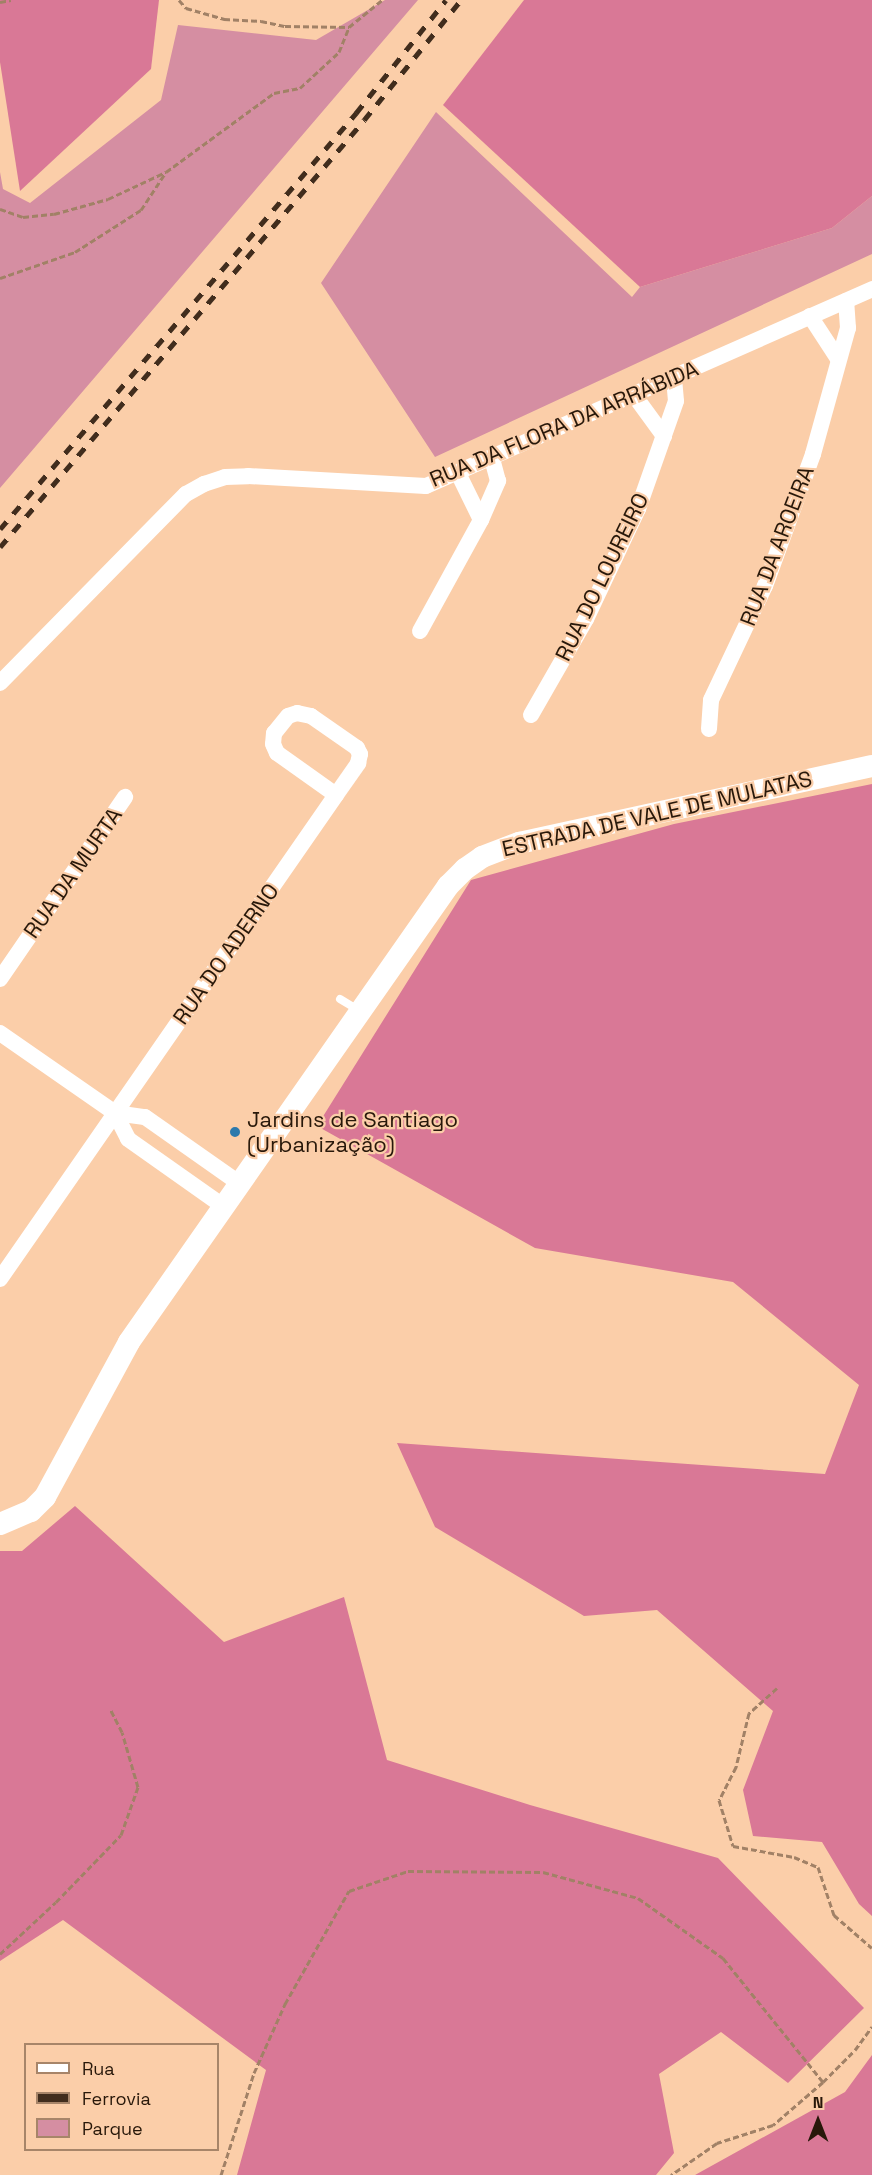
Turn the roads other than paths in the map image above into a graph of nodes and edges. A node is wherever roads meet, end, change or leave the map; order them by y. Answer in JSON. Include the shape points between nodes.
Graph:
{"nodes":[{"id":1,"x":872,"y":289,"type":"edge"},
{"id":2,"x":846,"y":301,"type":"junction"},
{"id":3,"x":810,"y":316,"type":"junction"},
{"id":4,"x":837,"y":359,"type":"junction"},
{"id":5,"x":674,"y":377,"type":"junction"},
{"id":6,"x":634,"y":395,"type":"junction"},
{"id":7,"x":664,"y":436,"type":"junction"},
{"id":8,"x":492,"y":458,"type":"junction"},
{"id":9,"x":458,"y":473,"type":"junction"},
{"id":10,"x":481,"y":520,"type":"junction"},
{"id":11,"x":420,"y":631,"type":"dead end"},
{"id":12,"x":0,"y":683,"type":"edge"},
{"id":13,"x":531,"y":715,"type":"dead end"},
{"id":14,"x":710,"y":729,"type":"dead end"},
{"id":15,"x":872,"y":766,"type":"edge"},
{"id":16,"x":336,"y":795,"type":"junction"},
{"id":17,"x":125,"y":797,"type":"dead end"},
{"id":18,"x":0,"y":979,"type":"edge"},
{"id":19,"x":340,"y":999,"type":"dead end"},
{"id":20,"x":360,"y":1012,"type":"junction"},
{"id":21,"x":0,"y":1033,"type":"edge"},
{"id":22,"x":115,"y":1113,"type":"junction"},
{"id":23,"x":210,"y":1162,"type":"junction"},
{"id":24,"x":239,"y":1183,"type":"junction"},
{"id":25,"x":193,"y":1185,"type":"junction"},
{"id":26,"x":223,"y":1206,"type":"junction"},
{"id":27,"x":2,"y":1271,"type":"edge"},
{"id":28,"x":0,"y":1524,"type":"edge"}],
"edges":[{"from":1,"to":2,"type":"street","name":"RUA DA FLORA DA ARRÁBIDA"},
{"from":2,"to":3,"type":"street","name":"RUA DA FLORA DA ARRÁBIDA"},
{"from":2,"to":4,"type":"street","name":"RUA DA AROEIRA","via":[[848,328]]},
{"from":3,"to":4,"type":"street"},
{"from":3,"to":5,"type":"street","name":"RUA DA FLORA DA ARRÁBIDA"},
{"from":4,"to":14,"type":"street","name":"RUA DA AROEIRA","via":[[823,422],[794,512],[756,606],[711,700]]},
{"from":5,"to":6,"type":"street","name":"RUA DA FLORA DA ARRÁBIDA"},
{"from":5,"to":7,"type":"street","name":"RUA DO LOUREIRO","via":[[676,401]]},
{"from":6,"to":7,"type":"street"},
{"from":6,"to":8,"type":"street","name":"RUA DA FLORA DA ARRÁBIDA"},
{"from":7,"to":13,"type":"street","name":"RUA DO LOUREIRO","via":[[638,509],[607,578]]},
{"from":8,"to":9,"type":"street","name":"RUA DA FLORA DA ARRÁBIDA"},
{"from":8,"to":10,"type":"street","via":[[498,481]]},
{"from":9,"to":10,"type":"street"},
{"from":9,"to":12,"type":"street","name":"RUA DA FLORA DA ARRÁBIDA","via":[[426,486],[248,476],[225,477],[204,484],[186,494]]},
{"from":10,"to":11,"type":"street"},
{"from":15,"to":20,"type":"street","name":"ESTRADA DE VALE DE MULATAS","via":[[519,843],[482,857],[448,886]]},
{"from":16,"to":16,"type":"street","name":"RUA DO ADERNO","via":[[358,763],[358,750],[308,714],[288,716],[274,734],[277,753]]},
{"from":16,"to":22,"type":"street","name":"RUA DO ADERNO"},
{"from":17,"to":18,"type":"street","name":"RUA DA MURTA"},
{"from":19,"to":20,"type":"lane"},
{"from":20,"to":24,"type":"street","name":"ESTRADA DE VALE DE MULATAS"},
{"from":21,"to":22,"type":"street"},
{"from":22,"to":23,"type":"street","via":[[145,1117]]},
{"from":22,"to":25,"type":"street","via":[[128,1139]]},
{"from":22,"to":27,"type":"street","name":"RUA DO ADERNO"},
{"from":23,"to":24,"type":"street"},
{"from":23,"to":25,"type":"street"},
{"from":24,"to":26,"type":"street","name":"ESTRADA DE VALE DE MULATAS"},
{"from":25,"to":26,"type":"street"},
{"from":26,"to":28,"type":"street","name":"ESTRADA DE VALE DE MULATAS","via":[[129,1342],[45,1497],[31,1511]]}]}
